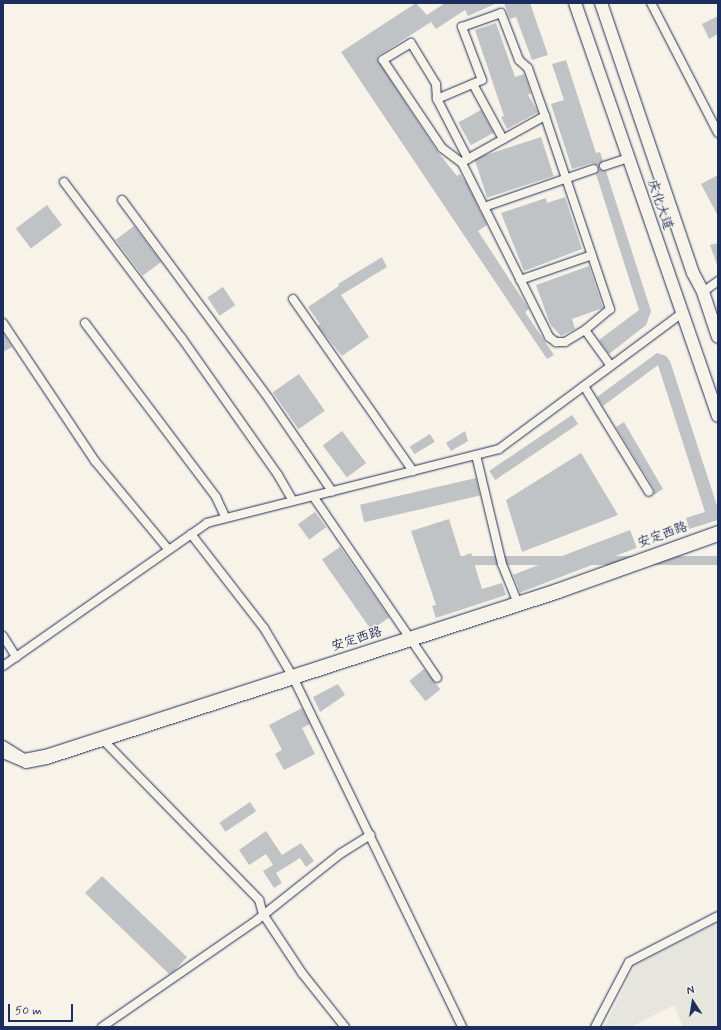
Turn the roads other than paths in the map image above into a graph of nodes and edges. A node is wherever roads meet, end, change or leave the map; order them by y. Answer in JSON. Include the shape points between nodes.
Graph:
{"nodes":[{"id":1,"x":575,"y":3,"type":"edge"},
{"id":2,"x":601,"y":3,"type":"edge"},
{"id":3,"x":651,"y":3,"type":"edge"},
{"id":4,"x":473,"y":84,"type":"junction"},
{"id":5,"x":437,"y":100,"type":"junction"},
{"id":6,"x":545,"y":116,"type":"junction"},
{"id":7,"x":718,"y":133,"type":"edge"},
{"id":8,"x":503,"y":140,"type":"junction"},
{"id":9,"x":628,"y":158,"type":"junction"},
{"id":10,"x":465,"y":161,"type":"junction"},
{"id":11,"x":604,"y":166,"type":"dead end"},
{"id":12,"x":594,"y":169,"type":"dead end"},
{"id":13,"x":566,"y":179,"type":"junction"},
{"id":14,"x":64,"y":182,"type":"dead end"},
{"id":15,"x":122,"y":200,"type":"dead end"},
{"id":16,"x":484,"y":207,"type":"junction"},
{"id":17,"x":592,"y":255,"type":"junction"},
{"id":18,"x":520,"y":280,"type":"junction"},
{"id":19,"x":718,"y":281,"type":"edge"},
{"id":20,"x":703,"y":292,"type":"junction"},
{"id":21,"x":293,"y":299,"type":"dead end"},
{"id":22,"x":682,"y":313,"type":"junction"},
{"id":23,"x":3,"y":323,"type":"edge"},
{"id":24,"x":85,"y":323,"type":"dead end"},
{"id":25,"x":585,"y":330,"type":"junction"},
{"id":26,"x":718,"y":337,"type":"edge"},
{"id":27,"x":611,"y":366,"type":"junction"},
{"id":28,"x":584,"y":386,"type":"junction"},
{"id":29,"x":718,"y":416,"type":"edge"},
{"id":30,"x":476,"y":455,"type":"junction"},
{"id":31,"x":413,"y":471,"type":"junction"},
{"id":32,"x":332,"y":492,"type":"junction"},
{"id":33,"x":649,"y":492,"type":"dead end"},
{"id":34,"x":313,"y":496,"type":"junction"},
{"id":35,"x":293,"y":501,"type":"junction"},
{"id":36,"x":226,"y":518,"type":"junction"},
{"id":37,"x":718,"y":530,"type":"edge"},
{"id":38,"x":191,"y":534,"type":"junction"},
{"id":39,"x":718,"y":537,"type":"edge"},
{"id":40,"x":168,"y":549,"type":"junction"},
{"id":41,"x":517,"y":601,"type":"junction"},
{"id":42,"x":3,"y":636,"type":"edge"},
{"id":43,"x":411,"y":638,"type":"junction"},
{"id":44,"x":16,"y":657,"type":"junction"},
{"id":45,"x":3,"y":666,"type":"edge"},
{"id":46,"x":293,"y":677,"type":"junction"},
{"id":47,"x":437,"y":678,"type":"dead end"},
{"id":48,"x":105,"y":742,"type":"junction"},
{"id":49,"x":3,"y":745,"type":"edge"},
{"id":50,"x":3,"y":754,"type":"edge"},
{"id":51,"x":370,"y":835,"type":"junction"},
{"id":52,"x":263,"y":914,"type":"junction"},
{"id":53,"x":718,"y":916,"type":"edge"},
{"id":54,"x":102,"y":1027,"type":"edge"},
{"id":55,"x":345,"y":1027,"type":"edge"},
{"id":56,"x":462,"y":1027,"type":"edge"},
{"id":57,"x":595,"y":1027,"type":"edge"}],
"edges":[{"from":1,"to":9,"type":"highway","name":"庆化大道"},
{"from":2,"to":20,"type":"highway","name":"庆化大道","via":[[693,273]]},
{"from":3,"to":7,"type":"street"},
{"from":4,"to":5,"type":"street"},
{"from":4,"to":6,"type":"street","via":[[482,80],[462,26],[501,13],[518,60],[528,68]]},
{"from":4,"to":8,"type":"street"},
{"from":5,"to":10,"type":"street"},
{"from":5,"to":10,"type":"street","via":[[436,84],[411,43],[383,60],[442,148]]},
{"from":6,"to":8,"type":"street"},
{"from":6,"to":13,"type":"street"},
{"from":8,"to":10,"type":"street"},
{"from":9,"to":11,"type":"street"},
{"from":9,"to":22,"type":"highway","name":"庆化大道"},
{"from":10,"to":16,"type":"street"},
{"from":12,"to":13,"type":"street"},
{"from":13,"to":16,"type":"street"},
{"from":13,"to":17,"type":"street"},
{"from":14,"to":35,"type":"street","via":[[181,337],[278,475]]},
{"from":15,"to":32,"type":"street","via":[[265,392]]},
{"from":16,"to":18,"type":"street"},
{"from":17,"to":18,"type":"street"},
{"from":17,"to":25,"type":"street","via":[[610,309]]},
{"from":18,"to":25,"type":"street","via":[[552,340],[565,342]]},
{"from":19,"to":20,"type":"street"},
{"from":20,"to":26,"type":"highway","name":"庆化大道"},
{"from":21,"to":31,"type":"street"},
{"from":22,"to":27,"type":"street"},
{"from":22,"to":29,"type":"highway","name":"庆化大道"},
{"from":23,"to":40,"type":"street","via":[[95,461]]},
{"from":24,"to":36,"type":"street","via":[[216,497]]},
{"from":25,"to":27,"type":"street"},
{"from":27,"to":28,"type":"street"},
{"from":28,"to":30,"type":"street","via":[[499,449]]},
{"from":28,"to":33,"type":"street"},
{"from":30,"to":31,"type":"street"},
{"from":30,"to":41,"type":"street","via":[[502,564]]},
{"from":31,"to":32,"type":"street"},
{"from":32,"to":34,"type":"street"},
{"from":34,"to":35,"type":"street"},
{"from":34,"to":43,"type":"street"},
{"from":35,"to":36,"type":"street"},
{"from":36,"to":38,"type":"street","via":[[207,523]]},
{"from":37,"to":41,"type":"street","name":"安定西路"},
{"from":38,"to":40,"type":"street"},
{"from":38,"to":46,"type":"street","via":[[264,628]]},
{"from":39,"to":43,"type":"street","name":"安定西路","via":[[559,594]]},
{"from":40,"to":44,"type":"street"},
{"from":41,"to":43,"type":"street","name":"安定西路"},
{"from":42,"to":44,"type":"street"},
{"from":43,"to":46,"type":"street","name":"安定西路"},
{"from":43,"to":47,"type":"street"},
{"from":44,"to":45,"type":"street"},
{"from":46,"to":48,"type":"street","name":"安定西路"},
{"from":46,"to":49,"type":"street","name":"安定西路","via":[[45,754],[24,758]]},
{"from":46,"to":51,"type":"street"},
{"from":48,"to":50,"type":"street","name":"安定西路","via":[[36,763],[18,762]]},
{"from":48,"to":52,"type":"street","via":[[248,888],[259,900]]},
{"from":51,"to":52,"type":"street","via":[[340,854]]},
{"from":51,"to":56,"type":"street"},
{"from":52,"to":54,"type":"street"},
{"from":52,"to":55,"type":"street","via":[[302,973]]},
{"from":53,"to":57,"type":"street","via":[[629,962]]}]}
